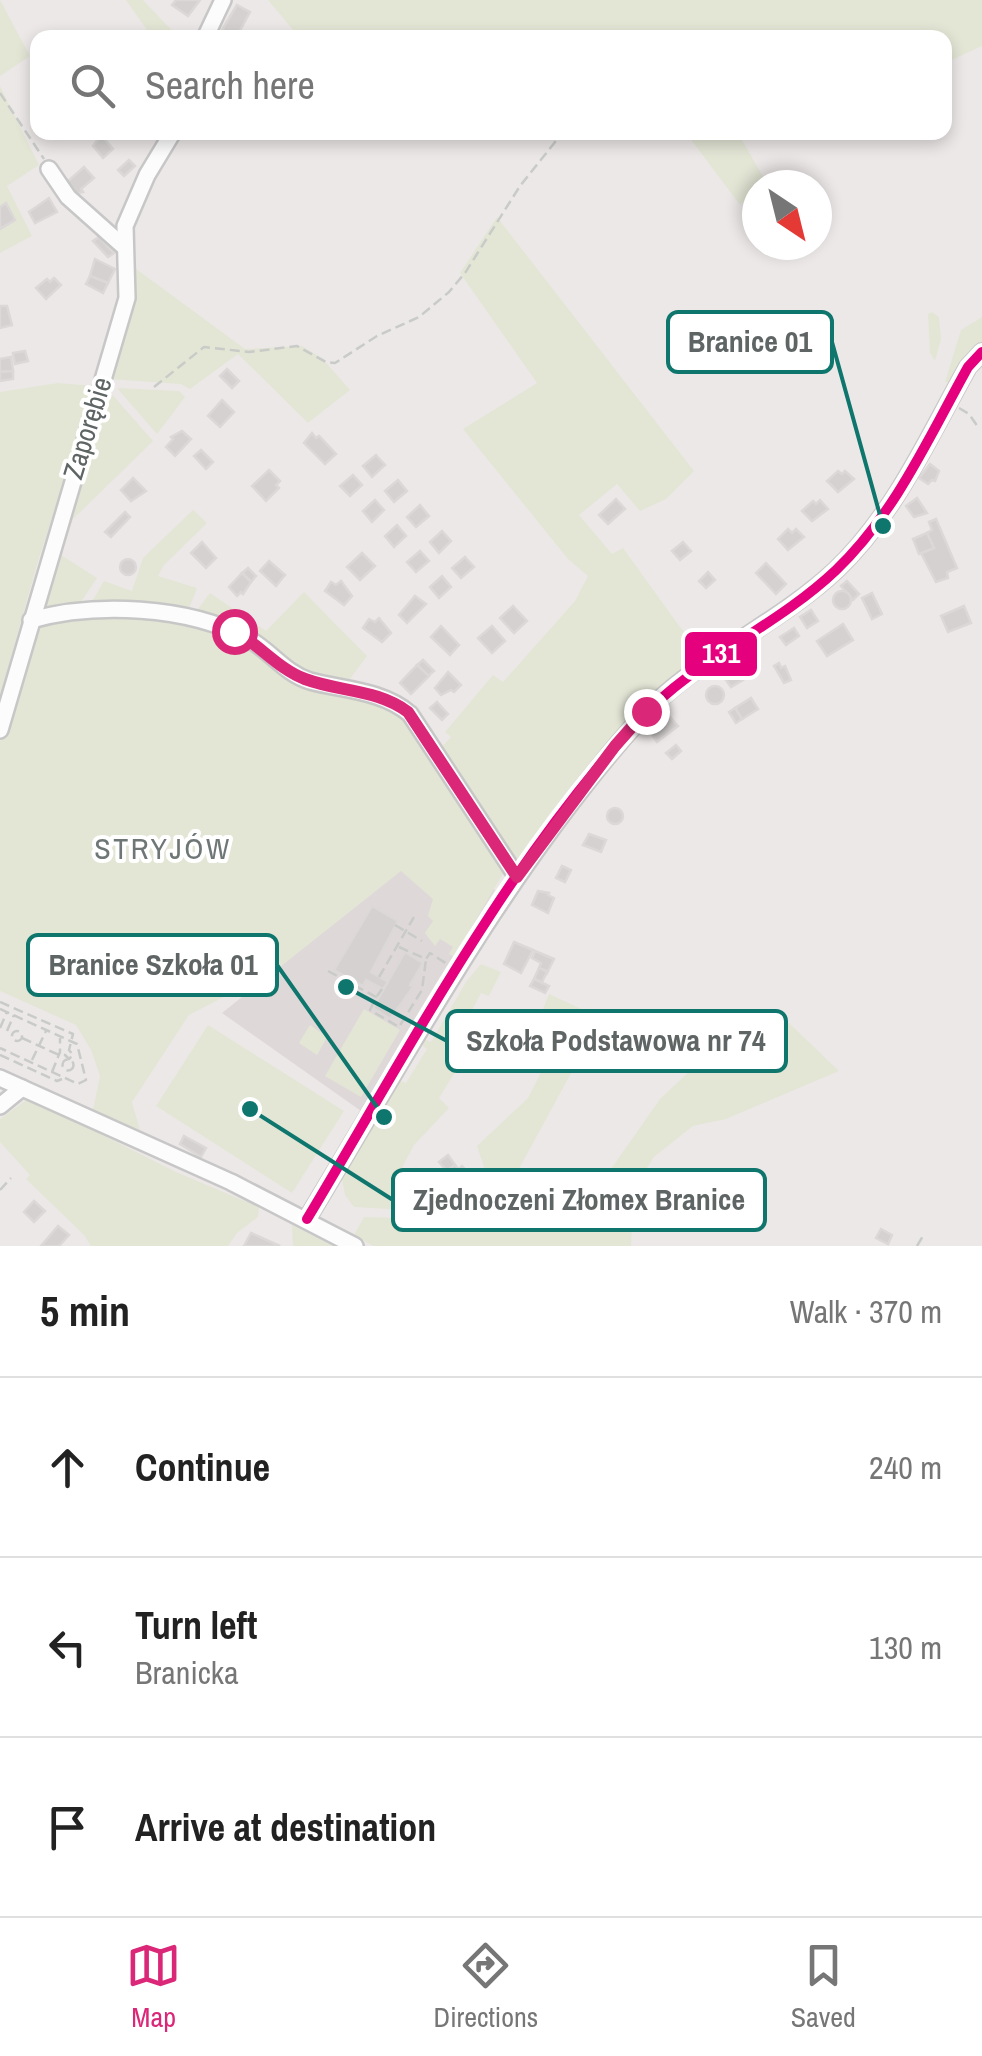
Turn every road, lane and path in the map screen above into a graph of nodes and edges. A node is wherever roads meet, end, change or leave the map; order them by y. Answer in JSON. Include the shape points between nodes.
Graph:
{"nodes":[{"id":1,"x":224,"y":0,"type":"edge"},
{"id":2,"x":210,"y":30,"type":"edge"},
{"id":3,"x":0,"y":93,"type":"edge"},
{"id":4,"x":30,"y":139,"type":"edge"},
{"id":5,"x":31,"y":140,"type":"edge"},
{"id":6,"x":169,"y":140,"type":"edge"},
{"id":7,"x":556,"y":140,"type":"edge"},
{"id":8,"x":50,"y":169,"type":"joint"},
{"id":9,"x":123,"y":246,"type":"junction"},
{"id":10,"x":982,"y":352,"type":"edge"},
{"id":11,"x":154,"y":387,"type":"dead end"},
{"id":12,"x":948,"y":402,"type":"junction"},
{"id":13,"x":978,"y":427,"type":"dead end"},
{"id":14,"x":31,"y":620,"type":"junction"},
{"id":15,"x":0,"y":730,"type":"edge"},
{"id":16,"x":517,"y":877,"type":"junction"},
{"id":17,"x":414,"y":917,"type":"dead end"},
{"id":18,"x":395,"y":925,"type":"dead end"},
{"id":19,"x":405,"y":932,"type":"junction"},
{"id":20,"x":422,"y":941,"type":"dead end"},
{"id":21,"x":397,"y":946,"type":"junction"},
{"id":22,"x":426,"y":959,"type":"junction"},
{"id":23,"x":453,"y":967,"type":"dead end"},
{"id":24,"x":328,"y":971,"type":"dead end"},
{"id":25,"x":379,"y":977,"type":"dead end"},
{"id":26,"x":382,"y":988,"type":"dead end"},
{"id":27,"x":409,"y":992,"type":"dead end"},
{"id":28,"x":376,"y":997,"type":"junction"},
{"id":29,"x":418,"y":998,"type":"junction"},
{"id":30,"x":0,"y":1002,"type":"edge"},
{"id":31,"x":425,"y":1002,"type":"dead end"},
{"id":32,"x":0,"y":1009,"type":"edge"},
{"id":33,"x":7,"y":1012,"type":"junction"},
{"id":34,"x":14,"y":1015,"type":"junction"},
{"id":35,"x":35,"y":1018,"type":"junction"},
{"id":36,"x":24,"y":1020,"type":"junction"},
{"id":37,"x":39,"y":1026,"type":"junction"},
{"id":38,"x":0,"y":1028,"type":"edge"},
{"id":39,"x":46,"y":1030,"type":"junction"},
{"id":40,"x":6,"y":1031,"type":"junction"},
{"id":41,"x":19,"y":1031,"type":"junction"},
{"id":42,"x":12,"y":1034,"type":"junction"},
{"id":43,"x":60,"y":1037,"type":"junction"},
{"id":44,"x":22,"y":1038,"type":"junction"},
{"id":45,"x":14,"y":1041,"type":"junction"},
{"id":46,"x":71,"y":1041,"type":"junction"},
{"id":47,"x":39,"y":1046,"type":"junction"},
{"id":48,"x":0,"y":1048,"type":"edge"},
{"id":49,"x":80,"y":1051,"type":"junction"},
{"id":50,"x":9,"y":1052,"type":"junction"},
{"id":51,"x":71,"y":1052,"type":"junction"},
{"id":52,"x":0,"y":1055,"type":"edge"},
{"id":53,"x":59,"y":1055,"type":"junction"},
{"id":54,"x":69,"y":1059,"type":"junction"},
{"id":55,"x":32,"y":1062,"type":"junction"},
{"id":56,"x":62,"y":1065,"type":"junction"},
{"id":57,"x":40,"y":1066,"type":"junction"},
{"id":58,"x":55,"y":1066,"type":"junction"},
{"id":59,"x":66,"y":1070,"type":"junction"},
{"id":60,"x":52,"y":1072,"type":"junction"},
{"id":61,"x":44,"y":1075,"type":"junction"},
{"id":62,"x":63,"y":1077,"type":"junction"},
{"id":63,"x":0,"y":1078,"type":"edge"},
{"id":64,"x":22,"y":1088,"type":"junction"},
{"id":65,"x":0,"y":1106,"type":"edge"},
{"id":66,"x":11,"y":1178,"type":"dead end"},
{"id":67,"x":0,"y":1190,"type":"edge"},
{"id":68,"x":308,"y":1220,"type":"junction"},
{"id":69,"x":923,"y":1236,"type":"dead end"},
{"id":70,"x":355,"y":1246,"type":"edge"},
{"id":71,"x":918,"y":1246,"type":"edge"}],
"edges":[{"from":1,"to":2,"type":"street"},
{"from":3,"to":4,"type":"path"},
{"from":5,"to":8,"type":"path"},
{"from":6,"to":9,"type":"street","name":"Zaporębie","via":[[131,208]]},
{"from":7,"to":11,"type":"path","via":[[465,274],[420,317],[335,362],[297,346],[249,352],[204,347]]},
{"from":8,"to":9,"type":"street","via":[[68,197]]},
{"from":9,"to":14,"type":"street","name":"Zaporębie","via":[[127,298]]},
{"from":10,"to":12,"type":"street"},
{"from":12,"to":13,"type":"path"},
{"from":12,"to":16,"type":"street","via":[[896,493],[845,560],[646,711]]},
{"from":14,"to":15,"type":"street","name":"Zaporębie"},
{"from":14,"to":16,"type":"street","via":[[66,610],[121,608],[217,624],[308,680],[394,702],[410,714]]},
{"from":16,"to":68,"type":"street"},
{"from":17,"to":19,"type":"path"},
{"from":18,"to":19,"type":"path"},
{"from":19,"to":20,"type":"path"},
{"from":19,"to":21,"type":"path"},
{"from":21,"to":22,"type":"path"},
{"from":21,"to":25,"type":"path"},
{"from":22,"to":23,"type":"path","via":[[430,953]]},
{"from":22,"to":29,"type":"path"},
{"from":24,"to":28,"type":"path"},
{"from":26,"to":28,"type":"path"},
{"from":27,"to":29,"type":"path"},
{"from":28,"to":29,"type":"path","via":[[370,1010],[399,1027]]},
{"from":29,"to":31,"type":"path"},
{"from":30,"to":35,"type":"path"},
{"from":32,"to":33,"type":"path"},
{"from":33,"to":34,"type":"path"},
{"from":33,"to":38,"type":"path"},
{"from":34,"to":36,"type":"path"},
{"from":34,"to":40,"type":"path"},
{"from":35,"to":37,"type":"path"},
{"from":35,"to":46,"type":"path","via":[[72,1034]]},
{"from":36,"to":37,"type":"path"},
{"from":36,"to":41,"type":"path"},
{"from":37,"to":39,"type":"path"},
{"from":38,"to":40,"type":"path"},
{"from":39,"to":43,"type":"path"},
{"from":39,"to":47,"type":"path"},
{"from":40,"to":42,"type":"path"},
{"from":41,"to":42,"type":"path"},
{"from":41,"to":44,"type":"path"},
{"from":42,"to":45,"type":"path"},
{"from":43,"to":46,"type":"path"},
{"from":43,"to":53,"type":"path"},
{"from":44,"to":45,"type":"path"},
{"from":44,"to":47,"type":"path"},
{"from":45,"to":50,"type":"path"},
{"from":46,"to":49,"type":"path"},
{"from":46,"to":51,"type":"path"},
{"from":47,"to":53,"type":"path"},
{"from":47,"to":55,"type":"path"},
{"from":48,"to":50,"type":"path"},
{"from":49,"to":51,"type":"path"},
{"from":49,"to":62,"type":"path","via":[[86,1081]]},
{"from":50,"to":55,"type":"path"},
{"from":51,"to":54,"type":"path"},
{"from":52,"to":61,"type":"path"},
{"from":53,"to":58,"type":"path"},
{"from":54,"to":56,"type":"path"},
{"from":54,"to":59,"type":"path","via":[[74,1066]]},
{"from":55,"to":57,"type":"path"},
{"from":56,"to":58,"type":"path"},
{"from":56,"to":59,"type":"path"},
{"from":57,"to":60,"type":"path"},
{"from":57,"to":61,"type":"path"},
{"from":58,"to":60,"type":"path"},
{"from":59,"to":62,"type":"path"},
{"from":60,"to":62,"type":"path"},
{"from":61,"to":62,"type":"path","via":[[58,1082]]},
{"from":63,"to":64,"type":"street"},
{"from":64,"to":65,"type":"street"},
{"from":64,"to":68,"type":"street"},
{"from":66,"to":67,"type":"path"},
{"from":68,"to":70,"type":"street"},
{"from":69,"to":71,"type":"path"}]}
